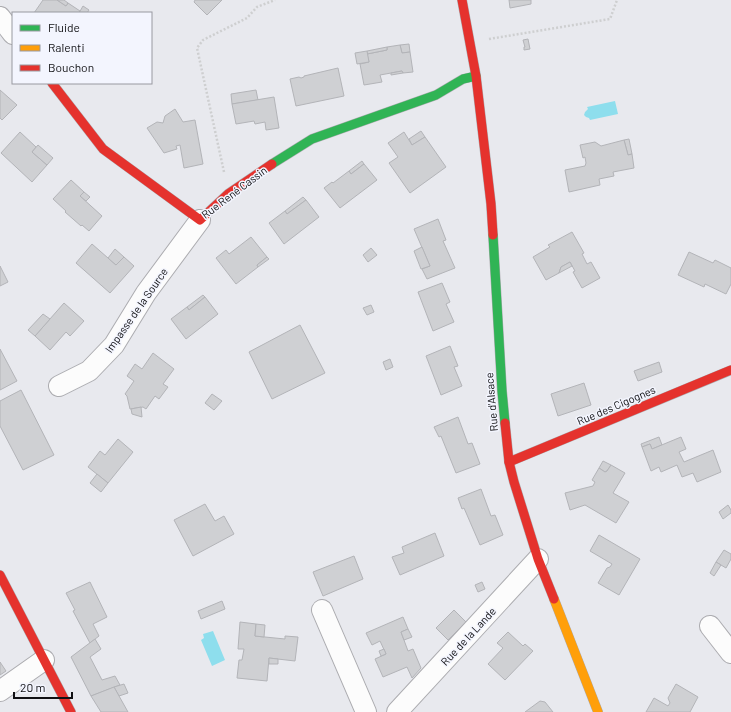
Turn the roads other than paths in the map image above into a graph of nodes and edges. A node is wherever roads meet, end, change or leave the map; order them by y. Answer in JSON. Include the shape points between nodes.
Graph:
{"nodes":[{"id":1,"x":462,"y":0,"type":"edge"},
{"id":2,"x":0,"y":17,"type":"edge"},
{"id":3,"x":12,"y":33,"type":"edge"},
{"id":4,"x":476,"y":76,"type":"junction"},
{"id":5,"x":53,"y":84,"type":"edge"},
{"id":6,"x":200,"y":220,"type":"junction"},
{"id":7,"x":731,"y":370,"type":"edge"},
{"id":8,"x":59,"y":386,"type":"dead end"},
{"id":9,"x":509,"y":462,"type":"junction"},
{"id":10,"x":538,"y":559,"type":"junction"},
{"id":11,"x":0,"y":575,"type":"edge"},
{"id":12,"x":322,"y":610,"type":"dead end"},
{"id":13,"x":710,"y":626,"type":"dead end"},
{"id":14,"x":731,"y":653,"type":"edge"},
{"id":15,"x":44,"y":660,"type":"junction"},
{"id":16,"x":0,"y":691,"type":"edge"},
{"id":17,"x":71,"y":712,"type":"edge"},
{"id":18,"x":366,"y":712,"type":"edge"},
{"id":19,"x":397,"y":712,"type":"edge"},
{"id":20,"x":598,"y":712,"type":"edge"}],
"edges":[{"from":1,"to":4,"type":"street","name":"Rue d'Alsace"},
{"from":2,"to":3,"type":"street"},
{"from":4,"to":6,"type":"street","name":"Rue René Cassin","via":[[463,79],[436,95],[312,139],[228,194]]},
{"from":4,"to":9,"type":"street","name":"Rue d'Alsace","via":[[491,204],[502,391]]},
{"from":5,"to":6,"type":"street","name":"Rue René Cassin","via":[[104,149]]},
{"from":6,"to":8,"type":"street","name":"Impasse de la Source","via":[[146,293],[114,345],[89,371]]},
{"from":7,"to":9,"type":"street","name":"Rue des Cigognes"},
{"from":9,"to":10,"type":"street","name":"Rue d'Alsace"},
{"from":10,"to":19,"type":"street","name":"Rue de la Lande"},
{"from":10,"to":20,"type":"street","name":"Rue d'Alsace"},
{"from":11,"to":15,"type":"street"},
{"from":12,"to":18,"type":"street"},
{"from":13,"to":14,"type":"street"},
{"from":15,"to":16,"type":"street"},
{"from":15,"to":17,"type":"street"}]}
